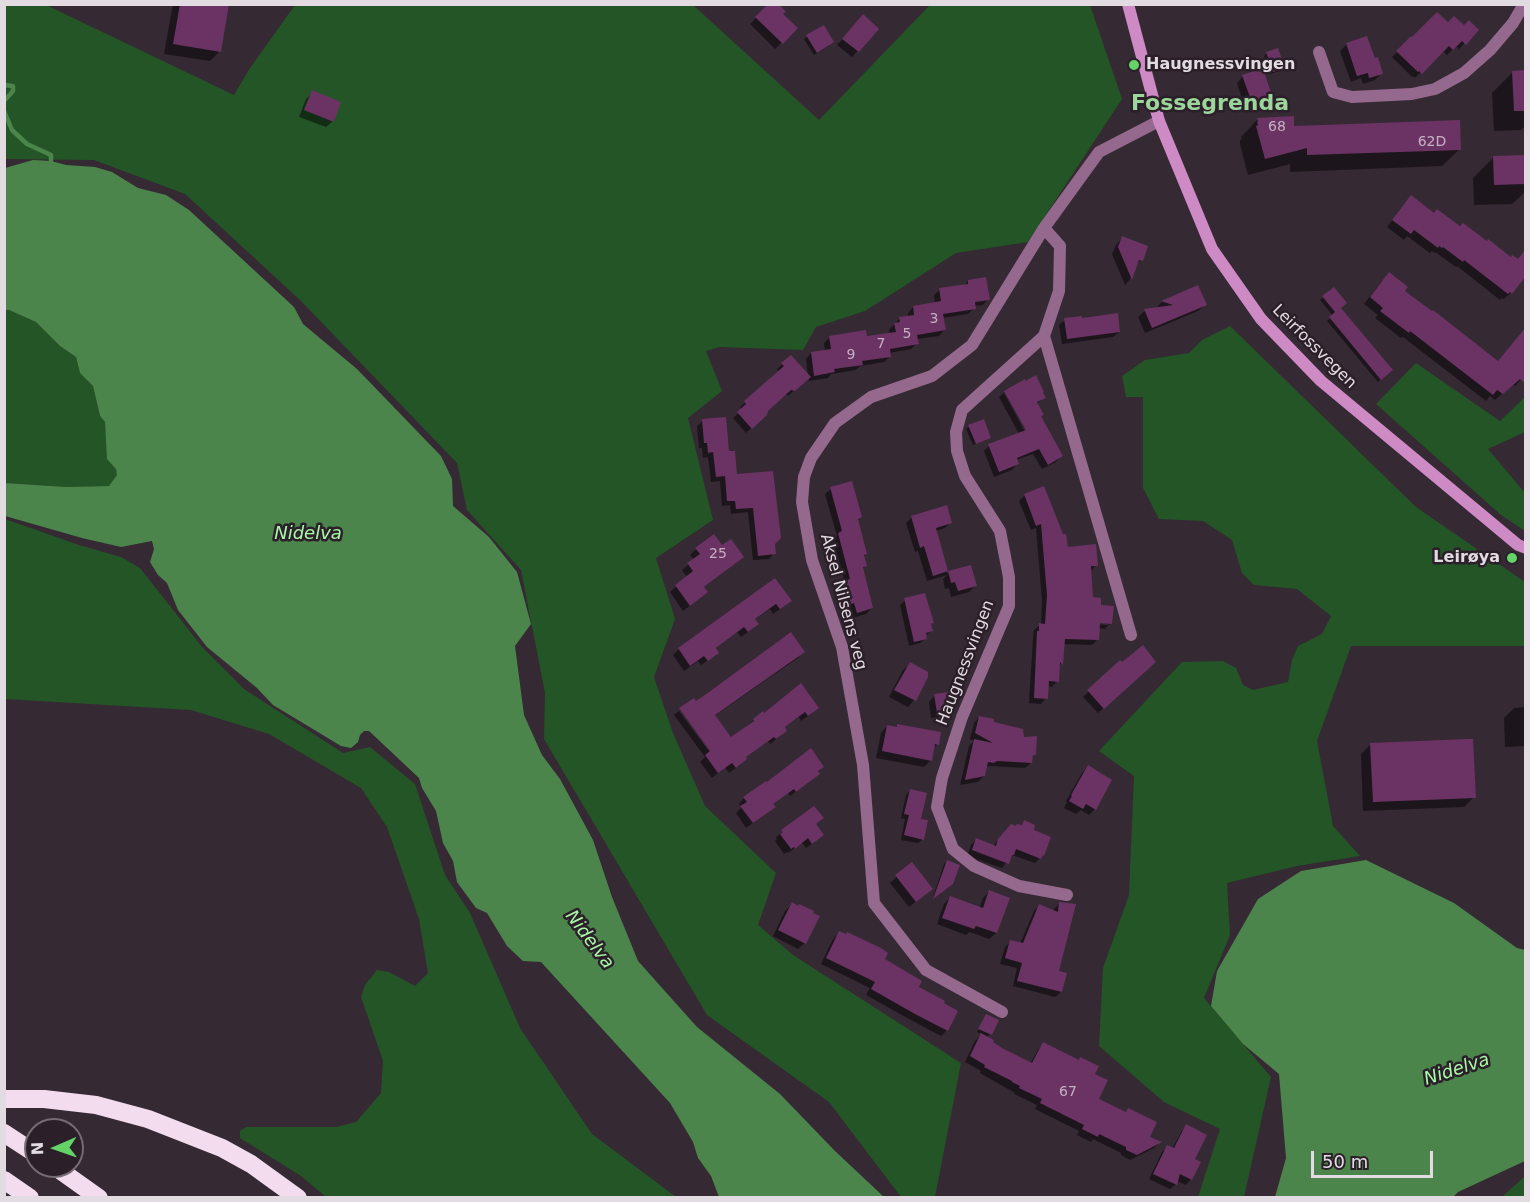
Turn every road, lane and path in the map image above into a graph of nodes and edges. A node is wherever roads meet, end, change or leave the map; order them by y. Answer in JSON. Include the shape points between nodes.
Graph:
{"nodes":[{"id":1,"x":1128,"y":4,"type":"edge"},
{"id":2,"x":1524,"y":4,"type":"edge"},
{"id":3,"x":1319,"y":52,"type":"dead end"},
{"id":4,"x":1159,"y":121,"type":"junction"},
{"id":5,"x":1044,"y":228,"type":"junction"},
{"id":6,"x":1044,"y":336,"type":"junction"},
{"id":7,"x":1526,"y":548,"type":"edge"},
{"id":8,"x":1131,"y":635,"type":"dead end"},
{"id":9,"x":1067,"y":895,"type":"dead end"},
{"id":10,"x":1002,"y":1012,"type":"dead end"},
{"id":11,"x":4,"y":1099,"type":"edge"},
{"id":12,"x":4,"y":1133,"type":"edge"},
{"id":13,"x":24,"y":1146,"type":"edge"},
{"id":14,"x":71,"y":1178,"type":"edge"},
{"id":15,"x":4,"y":1180,"type":"edge"},
{"id":16,"x":30,"y":1197,"type":"edge"},
{"id":17,"x":99,"y":1197,"type":"edge"},
{"id":18,"x":298,"y":1197,"type":"edge"}],
"edges":[{"from":1,"to":4,"type":"street","name":"Leirfossvegen"},
{"from":2,"to":3,"type":"street","via":[[1490,50],[1464,73],[1435,89],[1352,97],[1333,92]]},
{"from":4,"to":5,"type":"street","name":"Aksel Nilsens veg","via":[[1099,152]]},
{"from":4,"to":7,"type":"street","name":"Leirfossvegen","via":[[1212,249],[1261,319],[1321,381]]},
{"from":5,"to":6,"type":"street","name":"Haugnessvingen","via":[[1060,246],[1059,291]]},
{"from":5,"to":10,"type":"street","name":"Aksel Nilsens veg","via":[[972,345],[932,376],[871,397],[835,423],[811,458],[804,477],[802,502],[812,560],[842,647],[863,765],[874,903],[926,970]]},
{"from":6,"to":8,"type":"street"},
{"from":6,"to":9,"type":"street","name":"Haugnessvingen","via":[[962,410],[956,432],[965,476],[1000,531],[1009,577],[1009,606],[962,717],[937,807],[953,849],[974,866],[1019,886]]},
{"from":11,"to":18,"type":"highway","via":[[96,1105],[148,1119],[231,1153]]},
{"from":12,"to":13,"type":"highway"},
{"from":14,"to":17,"type":"highway"},
{"from":15,"to":16,"type":"highway"}]}
